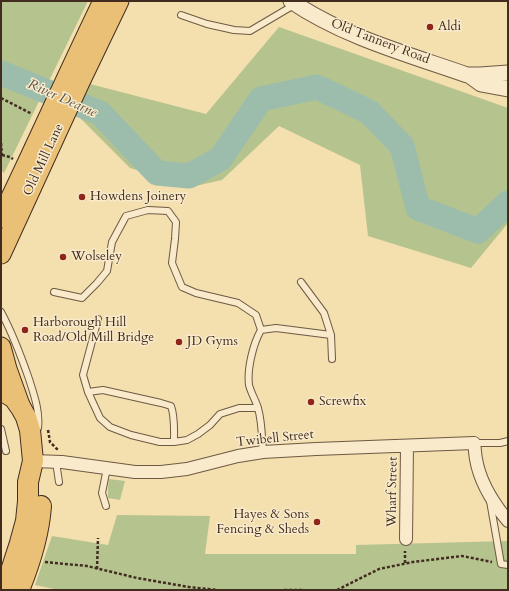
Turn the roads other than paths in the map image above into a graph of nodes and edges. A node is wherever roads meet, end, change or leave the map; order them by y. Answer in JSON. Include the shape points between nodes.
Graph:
{"nodes":[{"id":1,"x":103,"y":1,"type":"edge"},
{"id":2,"x":119,"y":1,"type":"edge"},
{"id":3,"x":293,"y":2,"type":"edge"},
{"id":4,"x":181,"y":15,"type":"dead end"},
{"id":5,"x":508,"y":74,"type":"edge"},
{"id":6,"x":467,"y":75,"type":"junction"},
{"id":7,"x":73,"y":80,"type":"junction"},
{"id":8,"x":508,"y":89,"type":"edge"},
{"id":9,"x":61,"y":107,"type":"junction"},
{"id":10,"x":1,"y":218,"type":"edge"},
{"id":11,"x":1,"y":254,"type":"edge"},
{"id":12,"x":301,"y":282,"type":"dead end"},
{"id":13,"x":54,"y":292,"type":"dead end"},
{"id":14,"x":1,"y":312,"type":"edge"},
{"id":15,"x":98,"y":319,"type":"dead end"},
{"id":16,"x":261,"y":330,"type":"junction"},
{"id":17,"x":331,"y":335,"type":"junction"},
{"id":18,"x":1,"y":347,"type":"edge"},
{"id":19,"x":332,"y":359,"type":"dead end"},
{"id":20,"x":1,"y":390,"type":"edge"},
{"id":21,"x":88,"y":392,"type":"junction"},
{"id":22,"x":21,"y":408,"type":"junction"},
{"id":23,"x":258,"y":408,"type":"junction"},
{"id":24,"x":1,"y":429,"type":"edge"},
{"id":25,"x":508,"y":441,"type":"edge"},
{"id":26,"x":174,"y":442,"type":"junction"},
{"id":27,"x":474,"y":443,"type":"junction"},
{"id":28,"x":408,"y":446,"type":"junction"},
{"id":29,"x":6,"y":451,"type":"dead end"},
{"id":30,"x":262,"y":452,"type":"junction"},
{"id":31,"x":33,"y":461,"type":"junction"},
{"id":32,"x":56,"y":462,"type":"junction"},
{"id":33,"x":107,"y":468,"type":"junction"},
{"id":34,"x":59,"y":482,"type":"dead end"},
{"id":35,"x":488,"y":494,"type":"junction"},
{"id":36,"x":106,"y":506,"type":"dead end"},
{"id":37,"x":508,"y":521,"type":"edge"},
{"id":38,"x":406,"y":539,"type":"dead end"},
{"id":39,"x":508,"y":566,"type":"edge"},
{"id":40,"x":25,"y":578,"type":"edge"},
{"id":41,"x":1,"y":589,"type":"edge"}],
"edges":[{"from":1,"to":7,"type":"main road","name":"Old Mill Lane"},
{"from":2,"to":7,"type":"main road","name":"Old Mill Lane"},
{"from":3,"to":4,"type":"lane","via":[[250,31],[227,29]]},
{"from":3,"to":6,"type":"street","name":"Old Tannery Road","via":[[352,34]]},
{"from":5,"to":6,"type":"street","name":"Old Tannery Road"},
{"from":6,"to":8,"type":"street","name":"Old Tannery Road","via":[[481,84]]},
{"from":7,"to":9,"type":"main road","name":"Old Mill Lane"},
{"from":9,"to":10,"type":"main road","name":"Old Mill Lane"},
{"from":9,"to":11,"type":"main road","name":"Old Mill Lane"},
{"from":12,"to":17,"type":"lane","via":[[324,313]]},
{"from":13,"to":16,"type":"lane","via":[[82,298],[107,271],[112,242],[126,216],[148,210],[168,211],[176,222],[172,263],[182,287],[238,303],[256,315]]},
{"from":14,"to":31,"type":"lane","via":[[12,333],[37,408],[38,425]]},
{"from":15,"to":21,"type":"lane","via":[[83,375]]},
{"from":16,"to":17,"type":"lane","via":[[276,328]]},
{"from":16,"to":23,"type":"lane","via":[[249,368],[250,386]]},
{"from":17,"to":19,"type":"lane"},
{"from":18,"to":22,"type":"main road"},
{"from":20,"to":22,"type":"highway","via":[[14,398]]},
{"from":21,"to":26,"type":"lane","via":[[100,418],[110,427],[160,442]]},
{"from":21,"to":26,"type":"lane","via":[[103,390],[171,406]]},
{"from":22,"to":31,"type":"highway","via":[[30,430]]},
{"from":23,"to":26,"type":"lane","via":[[238,408],[220,414],[198,434],[187,440]]},
{"from":23,"to":30,"type":"lane"},
{"from":24,"to":29,"type":"lane"},
{"from":25,"to":27,"type":"lane"},
{"from":27,"to":28,"type":"street","name":"Twibell Street"},
{"from":27,"to":35,"type":"street","via":[[476,460]]},
{"from":28,"to":30,"type":"street","name":"Twibell Street"},
{"from":28,"to":38,"type":"street","name":"Wharf Street"},
{"from":30,"to":33,"type":"street","name":"Twibell Street","via":[[187,469],[161,472]]},
{"from":31,"to":32,"type":"street","name":"Twibell Street"},
{"from":31,"to":40,"type":"highway","via":[[42,484],[40,517]]},
{"from":31,"to":41,"type":"highway","via":[[28,482],[26,521],[8,580]]},
{"from":32,"to":33,"type":"street","name":"Twibell Street"},
{"from":32,"to":34,"type":"lane"},
{"from":33,"to":36,"type":"lane","via":[[102,493]]},
{"from":35,"to":37,"type":"street"},
{"from":35,"to":39,"type":"lane","via":[[501,564]]}]}
